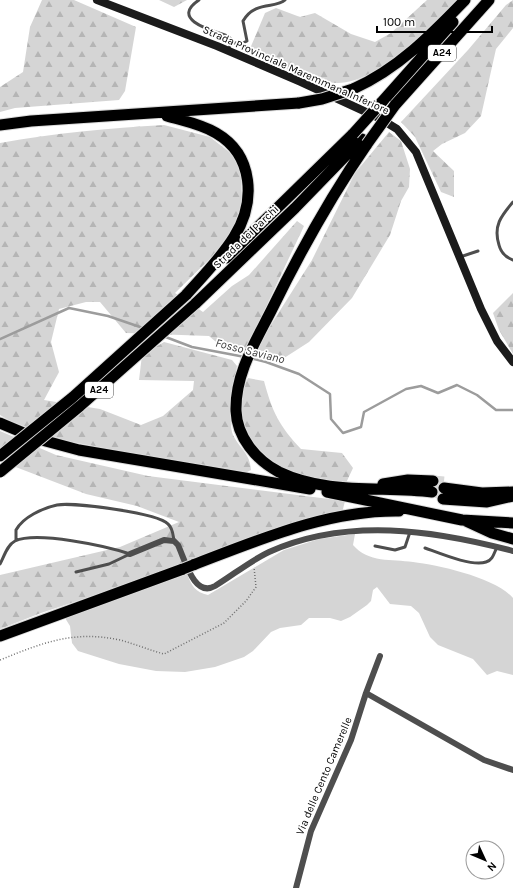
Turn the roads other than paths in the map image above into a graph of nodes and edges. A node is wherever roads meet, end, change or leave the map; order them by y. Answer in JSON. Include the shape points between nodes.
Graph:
{"nodes":[{"id":1,"x":97,"y":0,"type":"edge"},
{"id":2,"x":199,"y":0,"type":"edge"},
{"id":3,"x":285,"y":0,"type":"edge"},
{"id":4,"x":465,"y":0,"type":"edge"},
{"id":5,"x":472,"y":0,"type":"edge"},
{"id":6,"x":489,"y":0,"type":"edge"},
{"id":7,"x":230,"y":47,"type":"junction"},
{"id":8,"x":159,"y":114,"type":"junction"},
{"id":9,"x":0,"y":125,"type":"edge"},
{"id":10,"x":361,"y":139,"type":"junction"},
{"id":11,"x":513,"y":202,"type":"edge"},
{"id":12,"x":498,"y":244,"type":"junction"},
{"id":13,"x":493,"y":245,"type":"dead end"},
{"id":14,"x":478,"y":251,"type":"dead end"},
{"id":15,"x":460,"y":257,"type":"junction"},
{"id":16,"x":513,"y":260,"type":"edge"},
{"id":17,"x":186,"y":295,"type":"junction"},
{"id":18,"x":513,"y":362,"type":"edge"},
{"id":19,"x":0,"y":423,"type":"edge"},
{"id":20,"x":0,"y":456,"type":"edge"},
{"id":21,"x":0,"y":472,"type":"edge"},
{"id":22,"x":361,"y":489,"type":"junction"},
{"id":23,"x":432,"y":489,"type":"junction"},
{"id":24,"x":315,"y":490,"type":"junction"},
{"id":25,"x":513,"y":493,"type":"edge"},
{"id":26,"x":434,"y":513,"type":"junction"},
{"id":27,"x":462,"y":520,"type":"junction"},
{"id":28,"x":513,"y":523,"type":"edge"},
{"id":29,"x":411,"y":531,"type":"junction"},
{"id":30,"x":513,"y":539,"type":"edge"},
{"id":31,"x":16,"y":540,"type":"junction"},
{"id":32,"x":174,"y":541,"type":"junction"},
{"id":33,"x":376,"y":546,"type":"dead end"},
{"id":34,"x":498,"y":547,"type":"junction"},
{"id":35,"x":425,"y":548,"type":"dead end"},
{"id":36,"x":513,"y":551,"type":"edge"},
{"id":37,"x":130,"y":554,"type":"junction"},
{"id":38,"x":0,"y":564,"type":"edge"},
{"id":39,"x":76,"y":572,"type":"dead end"},
{"id":40,"x":0,"y":636,"type":"edge"},
{"id":41,"x":380,"y":656,"type":"dead end"},
{"id":42,"x":366,"y":693,"type":"junction"},
{"id":43,"x":513,"y":770,"type":"edge"},
{"id":44,"x":296,"y":888,"type":"edge"}],
"edges":[{"from":1,"to":7,"type":"main road","name":"Strada Provinciale Maremmana Inferiore"},
{"from":2,"to":7,"type":"lane","via":[[191,5],[188,12],[190,17],[198,25],[228,36],[231,39]]},
{"from":3,"to":7,"type":"lane","via":[[261,6],[250,13],[244,21],[247,41]]},
{"from":4,"to":8,"type":"highway","bridge":true,"via":[[402,60],[353,90],[299,103]]},
{"from":5,"to":10,"type":"highway","name":"Strada dei Parchi","number":"A24","bridge":true,"via":[[381,103]]},
{"from":6,"to":10,"type":"highway","name":"Strada dei Parchi","number":"A24","bridge":true},
{"from":7,"to":15,"type":"main road","name":"Strada Provinciale Maremmana Inferiore","via":[[395,127],[419,158]]},
{"from":8,"to":9,"type":"highway"},
{"from":8,"to":17,"type":"highway","via":[[200,126],[224,138],[240,154],[248,176],[247,206],[240,228],[229,245]]},
{"from":10,"to":17,"type":"highway","name":"Strada dei Parchi","number":"A24","via":[[285,202]]},
{"from":10,"to":21,"type":"highway","name":"Strada dei Parchi","number":"A24","bridge":true,"via":[[296,208],[195,304]]},
{"from":10,"to":22,"type":"highway","via":[[244,366],[236,410],[240,429],[250,448],[265,463],[285,475],[308,482]]},
{"from":11,"to":12,"type":"lane","via":[[499,221],[496,230]]},
{"from":12,"to":13,"type":"lane"},
{"from":12,"to":16,"type":"lane","via":[[504,255]]},
{"from":14,"to":15,"type":"lane"},
{"from":15,"to":18,"type":"main road","name":"Strada Provinciale Maremmana Inferiore","via":[[487,322],[503,351]]},
{"from":17,"to":20,"type":"highway","name":"Strada dei Parchi","number":"A24","bridge":true,"via":[[73,397]]},
{"from":19,"to":24,"type":"highway","via":[[38,439],[79,450]]},
{"from":22,"to":23,"type":"highway"},
{"from":22,"to":23,"type":"highway"},
{"from":22,"to":23,"type":"highway","via":[[404,480]]},
{"from":22,"to":24,"type":"highway"},
{"from":24,"to":26,"type":"highway"},
{"from":25,"to":25,"type":"highway","via":[[483,503],[444,491]]},
{"from":26,"to":27,"type":"highway"},
{"from":26,"to":40,"type":"highway","bridge":true,"via":[[390,511],[332,519],[289,530]]},
{"from":27,"to":28,"type":"highway"},
{"from":27,"to":30,"type":"highway"},
{"from":29,"to":32,"type":"street","via":[[389,529],[342,532],[283,547],[212,588],[204,589],[196,582]]},
{"from":29,"to":33,"type":"lane","via":[[404,547],[395,550]]},
{"from":29,"to":34,"type":"street"},
{"from":31,"to":32,"type":"lane","via":[[16,530],[27,518],[47,508],[68,504],[133,512],[162,519],[173,531]]},
{"from":31,"to":37,"type":"lane","via":[[57,539]]},
{"from":31,"to":38,"type":"lane","via":[[10,545]]},
{"from":32,"to":37,"type":"street","via":[[164,540]]},
{"from":34,"to":35,"type":"lane","via":[[492,558],[486,562],[473,562]]},
{"from":34,"to":36,"type":"street"},
{"from":37,"to":39,"type":"lane","via":[[109,564]]},
{"from":41,"to":42,"type":"street","name":"Via delle Cento Camerelle"},
{"from":42,"to":43,"type":"street","via":[[484,760]]},
{"from":42,"to":44,"type":"street","name":"Via delle Cento Camerelle","via":[[351,740],[310,830]]}]}
